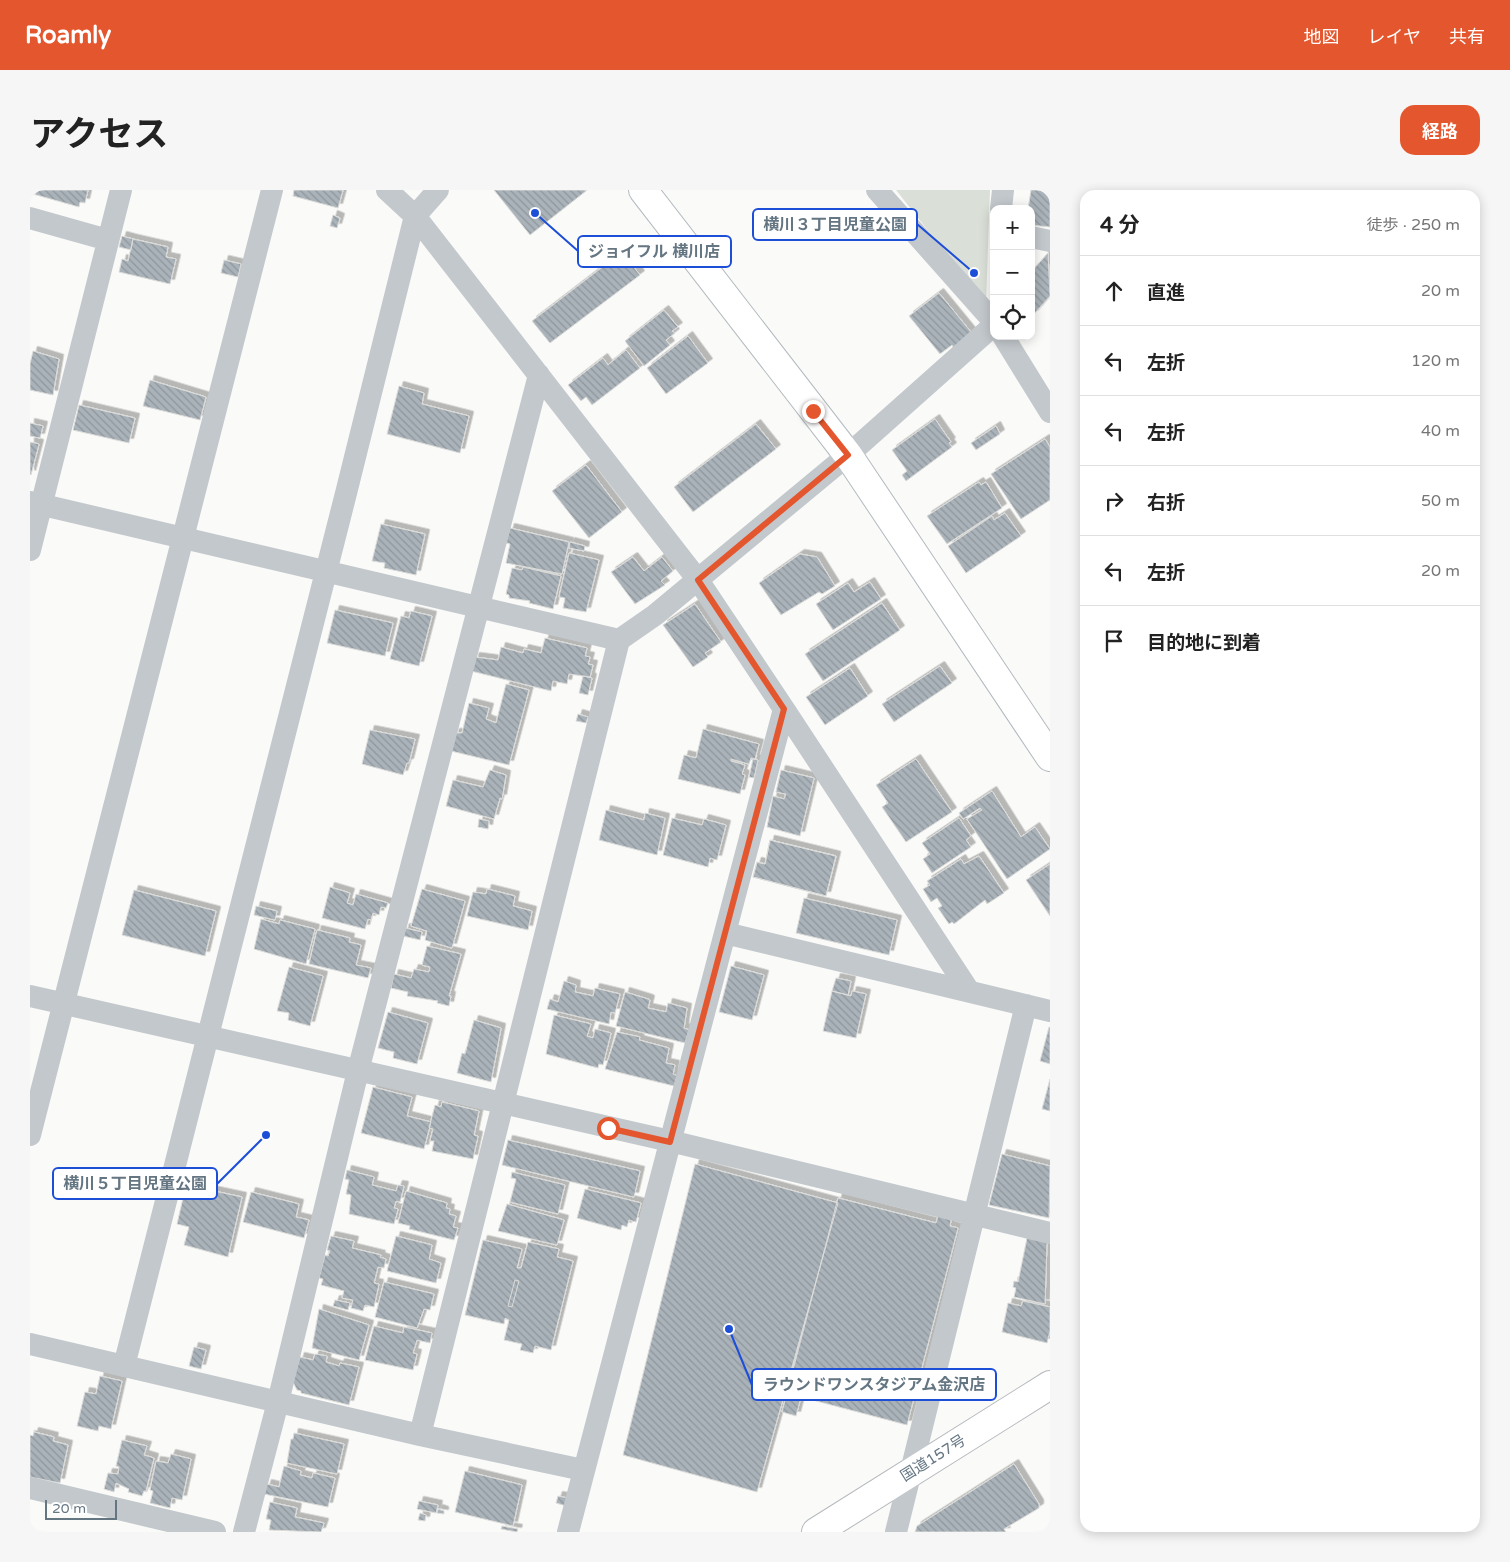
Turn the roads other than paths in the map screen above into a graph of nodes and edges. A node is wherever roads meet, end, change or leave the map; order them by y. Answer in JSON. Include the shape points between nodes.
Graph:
{"nodes":[{"id":1,"x":121,"y":190,"type":"edge"},
{"id":2,"x":272,"y":190,"type":"edge"},
{"id":3,"x":387,"y":190,"type":"edge"},
{"id":4,"x":438,"y":190,"type":"edge"},
{"id":5,"x":643,"y":190,"type":"edge"},
{"id":6,"x":877,"y":190,"type":"edge"},
{"id":7,"x":1003,"y":190,"type":"edge"},
{"id":8,"x":1001,"y":205,"type":"edge"},
{"id":9,"x":415,"y":216,"type":"junction"},
{"id":10,"x":30,"y":218,"type":"edge"},
{"id":11,"x":1035,"y":238,"type":"edge"},
{"id":12,"x":108,"y":240,"type":"junction"},
{"id":13,"x":1050,"y":241,"type":"edge"},
{"id":14,"x":990,"y":319,"type":"edge"},
{"id":15,"x":990,"y":328,"type":"edge"},
{"id":16,"x":1005,"y":340,"type":"edge"},
{"id":17,"x":539,"y":375,"type":"junction"},
{"id":18,"x":1050,"y":412,"type":"edge"},
{"id":19,"x":848,"y":455,"type":"junction"},
{"id":20,"x":36,"y":503,"type":"edge"},
{"id":21,"x":184,"y":538,"type":"junction"},
{"id":22,"x":30,"y":550,"type":"edge"},
{"id":23,"x":328,"y":572,"type":"junction"},
{"id":24,"x":698,"y":580,"type":"junction"},
{"id":25,"x":477,"y":607,"type":"junction"},
{"id":26,"x":619,"y":640,"type":"junction"},
{"id":27,"x":784,"y":709,"type":"junction"},
{"id":28,"x":1049,"y":754,"type":"edge"},
{"id":29,"x":725,"y":933,"type":"junction"},
{"id":30,"x":969,"y":991,"type":"junction"},
{"id":31,"x":30,"y":996,"type":"edge"},
{"id":32,"x":64,"y":1004,"type":"junction"},
{"id":33,"x":1026,"y":1005,"type":"junction"},
{"id":34,"x":1050,"y":1011,"type":"edge"},
{"id":35,"x":206,"y":1036,"type":"junction"},
{"id":36,"x":358,"y":1071,"type":"junction"},
{"id":37,"x":503,"y":1104,"type":"junction"},
{"id":38,"x":30,"y":1135,"type":"edge"},
{"id":39,"x":670,"y":1142,"type":"junction"},
{"id":40,"x":974,"y":1215,"type":"junction"},
{"id":41,"x":1050,"y":1233,"type":"edge"},
{"id":42,"x":30,"y":1344,"type":"edge"},
{"id":43,"x":124,"y":1366,"type":"junction"},
{"id":44,"x":1050,"y":1386,"type":"edge"},
{"id":45,"x":278,"y":1402,"type":"junction"},
{"id":46,"x":420,"y":1435,"type":"junction"},
{"id":47,"x":583,"y":1470,"type":"junction"},
{"id":48,"x":912,"y":1471,"type":"junction"},
{"id":49,"x":30,"y":1488,"type":"edge"},
{"id":50,"x":216,"y":1532,"type":"edge"},
{"id":51,"x":244,"y":1532,"type":"edge"},
{"id":52,"x":568,"y":1532,"type":"edge"},
{"id":53,"x":816,"y":1532,"type":"edge"},
{"id":54,"x":896,"y":1532,"type":"edge"}],
"edges":[{"from":1,"to":12,"type":"street"},
{"from":2,"to":21,"type":"street"},
{"from":3,"to":9,"type":"street"},
{"from":4,"to":9,"type":"street"},
{"from":5,"to":19,"type":"main road"},
{"from":6,"to":14,"type":"street"},
{"from":7,"to":8,"type":"street"},
{"from":9,"to":17,"type":"street"},
{"from":9,"to":23,"type":"street"},
{"from":10,"to":12,"type":"street"},
{"from":11,"to":13,"type":"street"},
{"from":12,"to":20,"type":"street"},
{"from":15,"to":19,"type":"street"},
{"from":16,"to":18,"type":"street"},
{"from":17,"to":24,"type":"street"},
{"from":17,"to":25,"type":"street"},
{"from":19,"to":24,"type":"street"},
{"from":19,"to":28,"type":"main road"},
{"from":20,"to":21,"type":"street"},
{"from":20,"to":22,"type":"street"},
{"from":21,"to":23,"type":"street"},
{"from":21,"to":32,"type":"street"},
{"from":23,"to":25,"type":"street"},
{"from":23,"to":35,"type":"street"},
{"from":24,"to":26,"type":"street"},
{"from":24,"to":27,"type":"street"},
{"from":25,"to":26,"type":"street"},
{"from":25,"to":36,"type":"street"},
{"from":26,"to":37,"type":"street"},
{"from":27,"to":29,"type":"street"},
{"from":27,"to":30,"type":"street"},
{"from":29,"to":30,"type":"street"},
{"from":29,"to":39,"type":"street"},
{"from":30,"to":33,"type":"street"},
{"from":31,"to":32,"type":"street"},
{"from":32,"to":35,"type":"street"},
{"from":32,"to":38,"type":"street"},
{"from":33,"to":34,"type":"street"},
{"from":33,"to":40,"type":"street"},
{"from":35,"to":36,"type":"street"},
{"from":35,"to":43,"type":"street"},
{"from":36,"to":37,"type":"street"},
{"from":36,"to":45,"type":"street"},
{"from":37,"to":39,"type":"street"},
{"from":37,"to":46,"type":"street"},
{"from":39,"to":40,"type":"street"},
{"from":39,"to":47,"type":"street"},
{"from":40,"to":41,"type":"street"},
{"from":40,"to":48,"type":"street"},
{"from":42,"to":43,"type":"street"},
{"from":43,"to":45,"type":"street"},
{"from":44,"to":48,"type":"main road","name":"国道157号"},
{"from":45,"to":46,"type":"street"},
{"from":45,"to":51,"type":"street"},
{"from":46,"to":47,"type":"street"},
{"from":47,"to":52,"type":"street"},
{"from":48,"to":53,"type":"main road","name":"国道157号"},
{"from":48,"to":54,"type":"street"},
{"from":49,"to":50,"type":"street"}]}
